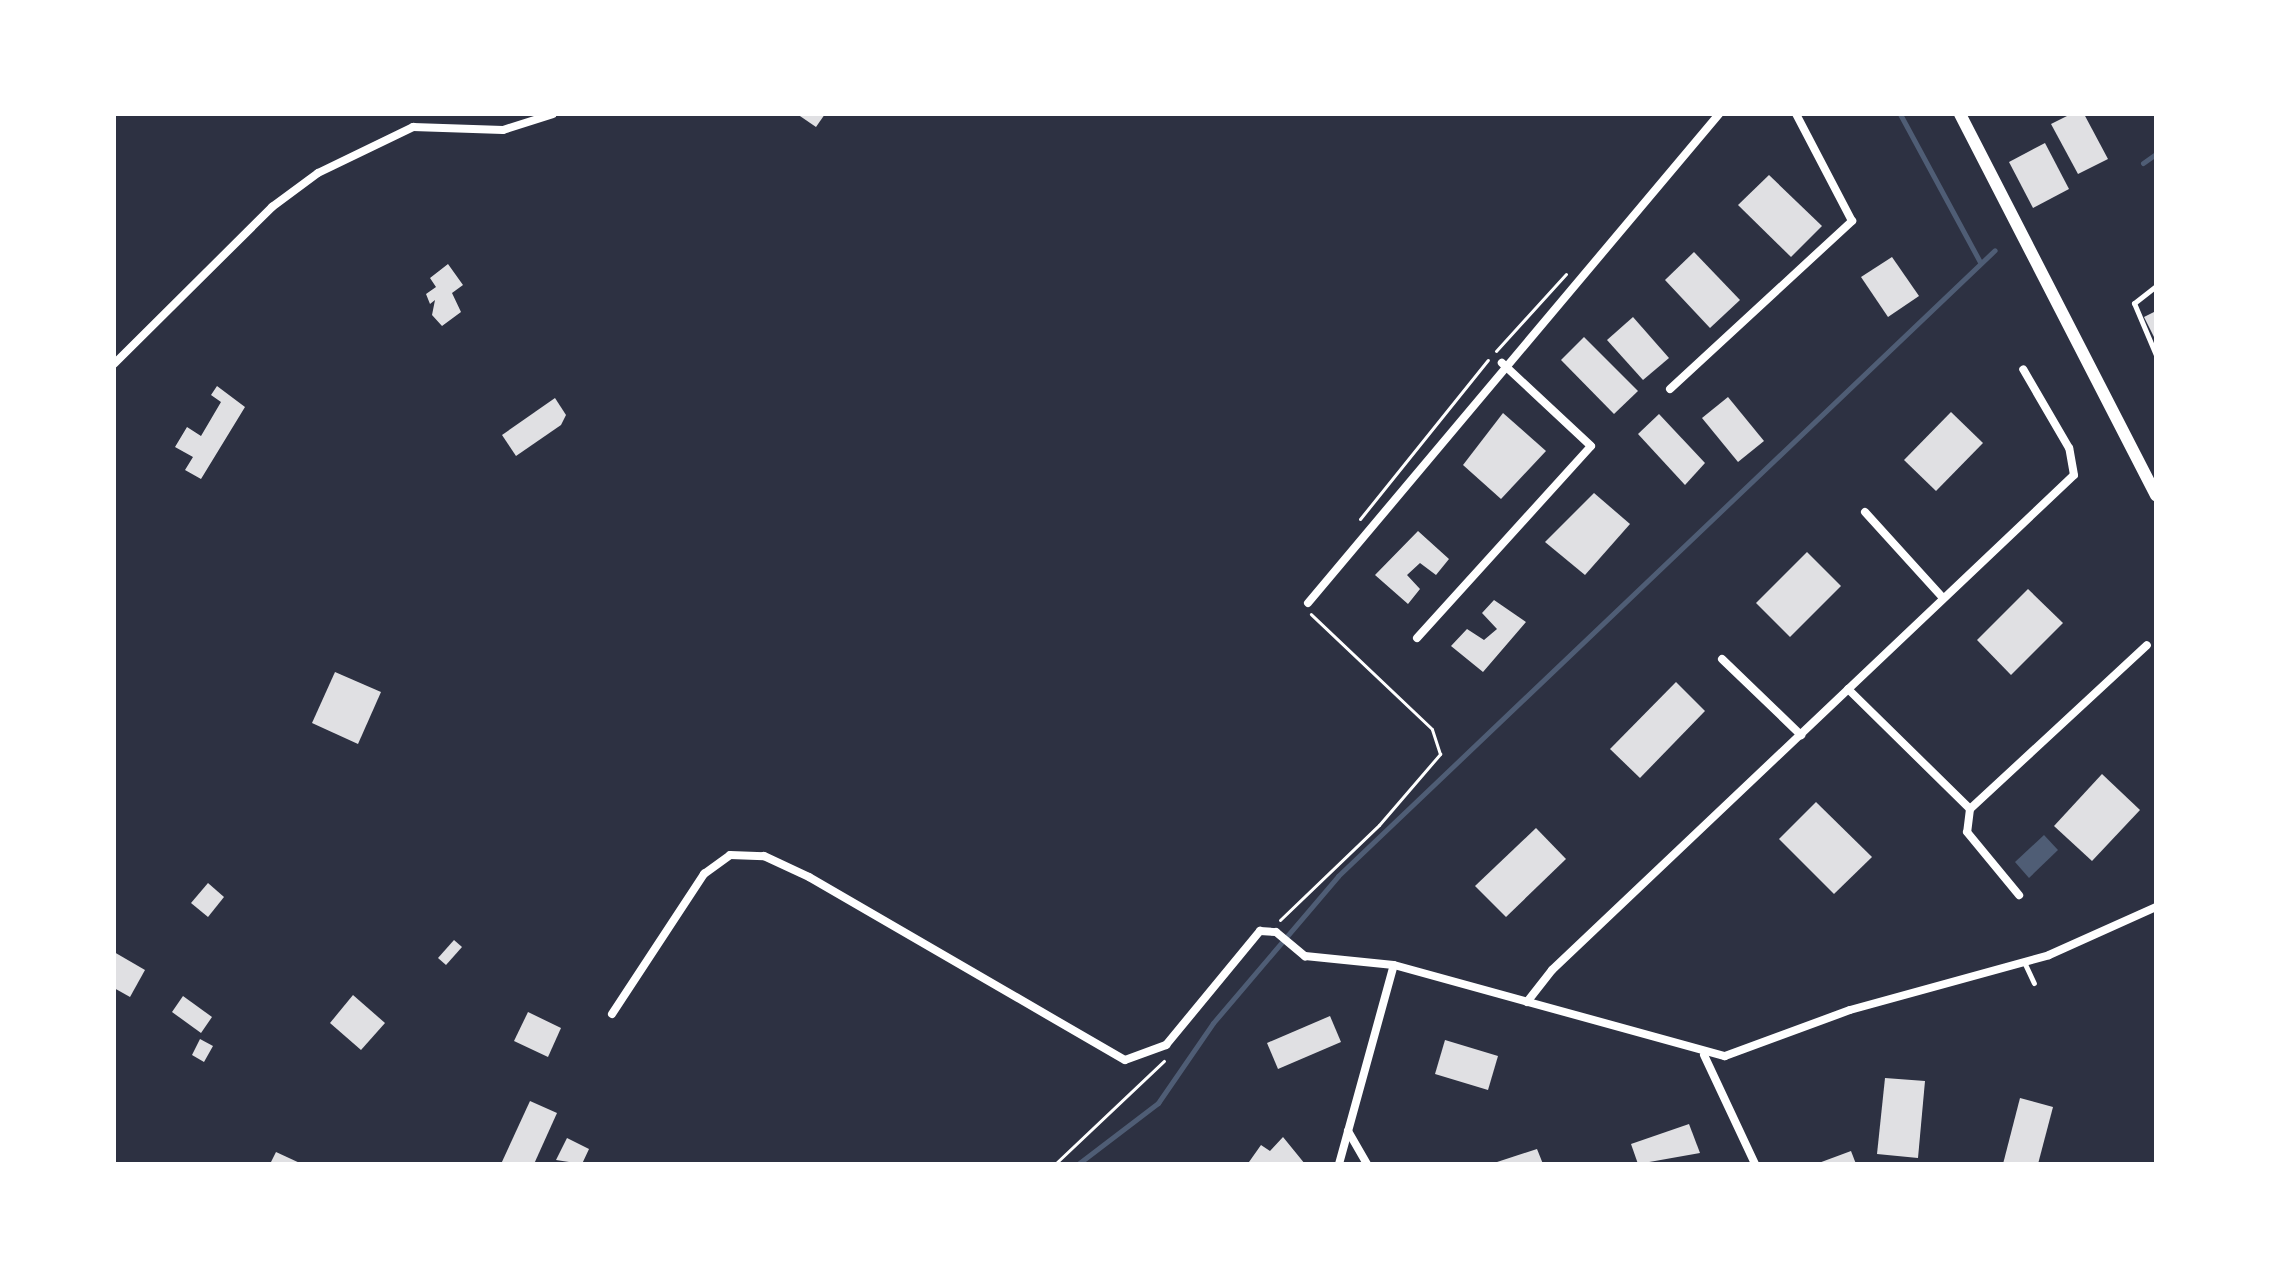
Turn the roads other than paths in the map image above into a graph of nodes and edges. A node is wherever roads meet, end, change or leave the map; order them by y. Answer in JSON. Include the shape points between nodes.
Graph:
{"nodes":[{"id":1,"x":553,"y":114,"type":"edge"},
{"id":2,"x":1719,"y":114,"type":"edge"},
{"id":3,"x":1796,"y":114,"type":"edge"},
{"id":4,"x":1960,"y":114,"type":"edge"},
{"id":5,"x":2156,"y":286,"type":"edge"},
{"id":6,"x":2156,"y":355,"type":"edge"},
{"id":7,"x":1502,"y":363,"type":"junction"},
{"id":8,"x":114,"y":364,"type":"edge"},
{"id":9,"x":2023,"y":369,"type":"dead end"},
{"id":10,"x":1670,"y":389,"type":"dead end"},
{"id":11,"x":2156,"y":496,"type":"edge"},
{"id":12,"x":1865,"y":512,"type":"dead end"},
{"id":13,"x":1943,"y":598,"type":"junction"},
{"id":14,"x":1308,"y":603,"type":"road end"},
{"id":15,"x":1417,"y":638,"type":"dead end"},
{"id":16,"x":2147,"y":645,"type":"dead end"},
{"id":17,"x":1722,"y":659,"type":"dead end"},
{"id":18,"x":1848,"y":689,"type":"junction"},
{"id":19,"x":1801,"y":735,"type":"junction"},
{"id":20,"x":1970,"y":809,"type":"junction"},
{"id":21,"x":2019,"y":895,"type":"dead end"},
{"id":22,"x":2156,"y":907,"type":"edge"},
{"id":23,"x":2025,"y":964,"type":"junction"},
{"id":24,"x":1394,"y":965,"type":"junction"},
{"id":25,"x":2034,"y":983,"type":"dead end"},
{"id":26,"x":1527,"y":1002,"type":"junction"},
{"id":27,"x":612,"y":1014,"type":"dead end"},
{"id":28,"x":1704,"y":1055,"type":"junction"},
{"id":29,"x":1348,"y":1131,"type":"junction"},
{"id":30,"x":1339,"y":1164,"type":"edge"},
{"id":31,"x":1367,"y":1164,"type":"edge"},
{"id":32,"x":1755,"y":1164,"type":"edge"}],
"edges":[{"from":1,"to":8,"type":"street","via":[[503,130],[413,127],[318,173],[272,207]]},
{"from":2,"to":7,"type":"street"},
{"from":3,"to":10,"type":"street","via":[[1852,221]]},
{"from":4,"to":11,"type":"street"},
{"from":5,"to":6,"type":"lane","via":[[2134,303]]},
{"from":7,"to":14,"type":"street"},
{"from":7,"to":15,"type":"street","via":[[1591,446]]},
{"from":9,"to":13,"type":"street","via":[[2069,448],[2074,475]]},
{"from":12,"to":13,"type":"street"},
{"from":13,"to":18,"type":"street"},
{"from":16,"to":20,"type":"street"},
{"from":17,"to":19,"type":"street"},
{"from":18,"to":19,"type":"street"},
{"from":18,"to":20,"type":"street"},
{"from":19,"to":26,"type":"street","via":[[1552,970]]},
{"from":20,"to":21,"type":"street","via":[[1967,832]]},
{"from":22,"to":23,"type":"street"},
{"from":23,"to":25,"type":"lane"},
{"from":23,"to":28,"type":"street","via":[[1821,1019],[1746,1053]]},
{"from":24,"to":26,"type":"street"},
{"from":24,"to":27,"type":"street","via":[[1305,956],[1272,931],[1235,956],[1166,1045],[1125,1060],[809,877],[764,856],[730,855],[704,874]]},
{"from":24,"to":29,"type":"street"},
{"from":26,"to":28,"type":"street"},
{"from":28,"to":32,"type":"street"},
{"from":29,"to":30,"type":"street"},
{"from":29,"to":31,"type":"street"}]}
